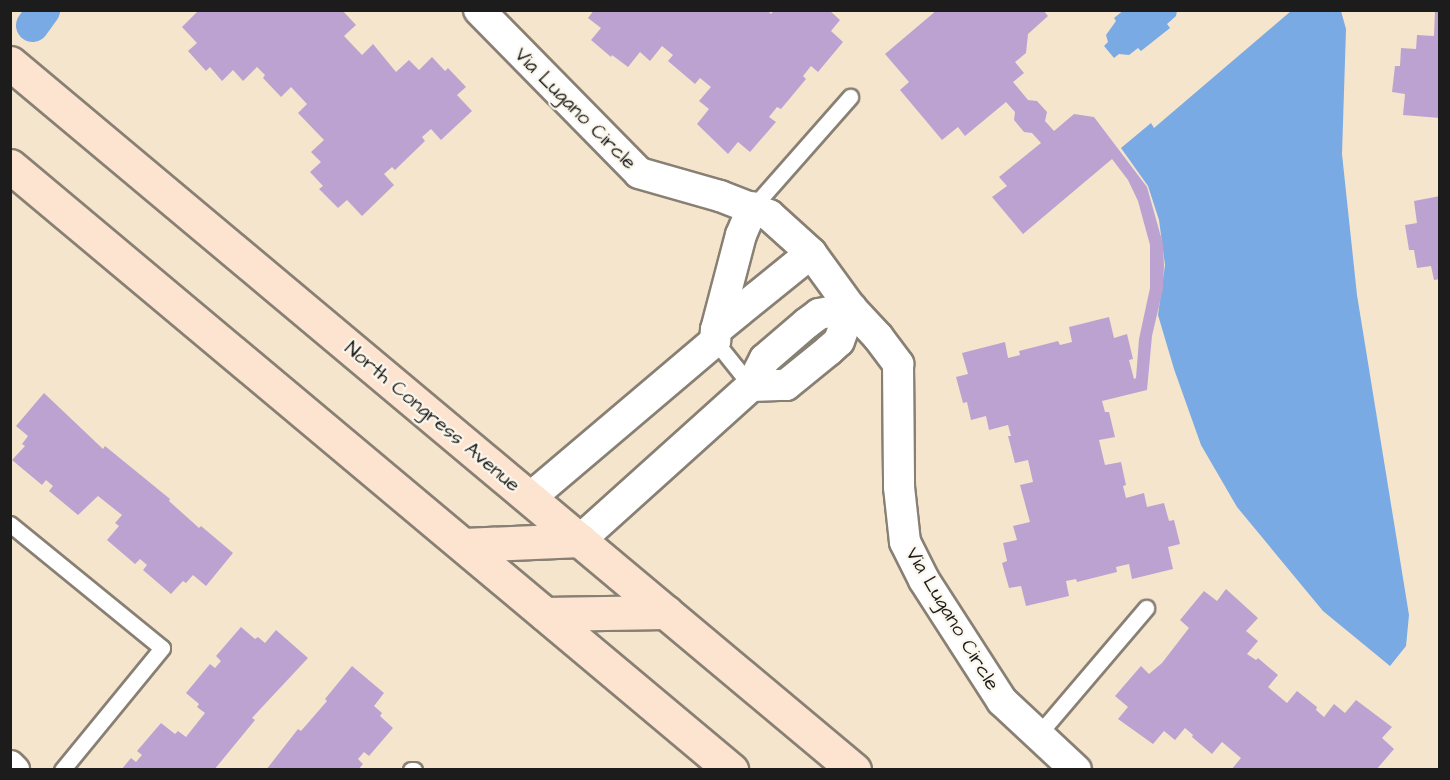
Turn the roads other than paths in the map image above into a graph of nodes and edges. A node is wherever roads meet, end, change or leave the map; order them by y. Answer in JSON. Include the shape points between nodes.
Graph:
{"nodes":[{"id":1,"x":478,"y":10,"type":"edge"},
{"id":2,"x":10,"y":63,"type":"edge"},
{"id":3,"x":850,"y":97,"type":"dead end"},
{"id":4,"x":12,"y":167,"type":"edge"},
{"id":5,"x":753,"y":207,"type":"junction"},
{"id":6,"x":811,"y":253,"type":"junction"},
{"id":7,"x":851,"y":308,"type":"junction"},
{"id":8,"x":716,"y":336,"type":"junction"},
{"id":9,"x":751,"y":386,"type":"junction"},
{"id":10,"x":530,"y":498,"type":"junction"},
{"id":11,"x":10,"y":524,"type":"edge"},
{"id":12,"x":580,"y":540,"type":"junction"},
{"id":13,"x":464,"y":545,"type":"junction"},
{"id":14,"x":1146,"y":608,"type":"dead end"},
{"id":15,"x":666,"y":612,"type":"junction"},
{"id":16,"x":545,"y":614,"type":"junction"},
{"id":17,"x":1038,"y":735,"type":"junction"},
{"id":18,"x":62,"y":770,"type":"edge"},
{"id":19,"x":731,"y":770,"type":"edge"},
{"id":20,"x":854,"y":770,"type":"edge"},
{"id":21,"x":1076,"y":770,"type":"edge"}],
"edges":[{"from":1,"to":5,"type":"street","name":"Via Lugano Circle","via":[[639,173]]},
{"from":2,"to":10,"type":"main road","name":"North Congress Avenue"},
{"from":3,"to":5,"type":"lane"},
{"from":4,"to":13,"type":"main road"},
{"from":5,"to":6,"type":"street","name":"Via Lugano Circle","via":[[769,214]]},
{"from":5,"to":8,"type":"street","via":[[741,235]]},
{"from":6,"to":7,"type":"street","name":"Via Lugano Circle"},
{"from":6,"to":8,"type":"street"},
{"from":7,"to":9,"type":"street","via":[[839,340],[786,385]]},
{"from":7,"to":17,"type":"street","name":"Via Lugano Circle","via":[[898,364],[898,487],[905,542],[924,579],[1002,701]]},
{"from":8,"to":9,"type":"lane"},
{"from":8,"to":10,"type":"street"},
{"from":9,"to":12,"type":"street"},
{"from":10,"to":12,"type":"main road","name":"North Congress Avenue"},
{"from":11,"to":18,"type":"lane","via":[[162,648]]},
{"from":12,"to":13,"type":"main road"},
{"from":12,"to":15,"type":"main road","name":"North Congress Avenue"},
{"from":13,"to":16,"type":"main road"},
{"from":14,"to":17,"type":"lane"},
{"from":15,"to":16,"type":"main road"},
{"from":15,"to":20,"type":"main road","name":"North Congress Avenue"},
{"from":16,"to":19,"type":"main road"},
{"from":17,"to":21,"type":"street","name":"Via Lugano Circle"}]}
